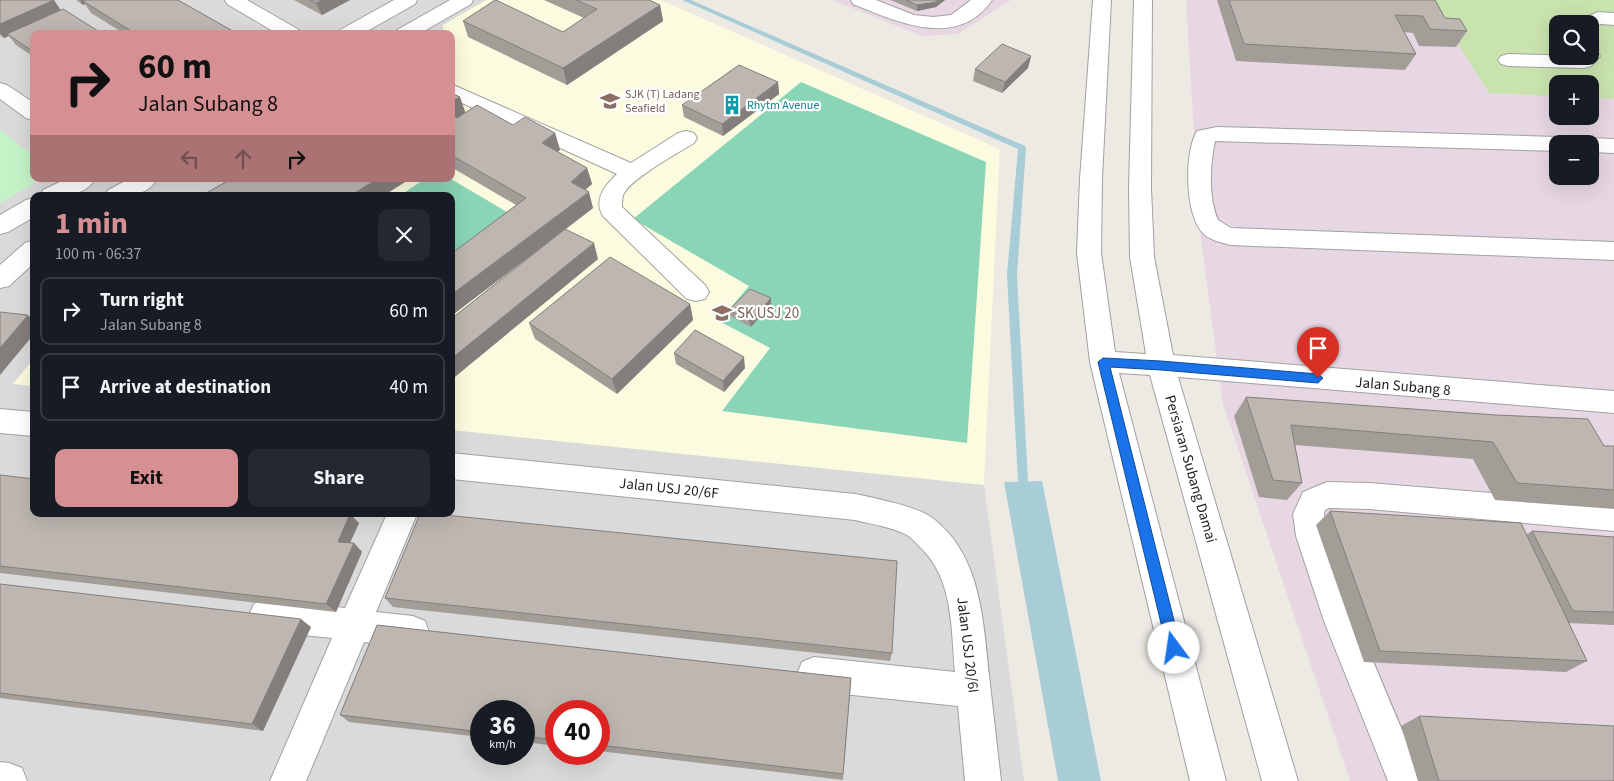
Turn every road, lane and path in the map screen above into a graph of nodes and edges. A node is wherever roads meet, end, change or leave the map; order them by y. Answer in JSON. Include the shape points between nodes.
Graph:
{"nodes":[{"id":1,"x":234,"y":0,"type":"edge"},
{"id":2,"x":408,"y":0,"type":"edge"},
{"id":3,"x":464,"y":0,"type":"edge"},
{"id":4,"x":860,"y":0,"type":"edge"},
{"id":5,"x":983,"y":0,"type":"edge"},
{"id":6,"x":1102,"y":0,"type":"edge"},
{"id":7,"x":1143,"y":0,"type":"edge"},
{"id":8,"x":1599,"y":18,"type":"edge"},
{"id":9,"x":1614,"y":19,"type":"edge"},
{"id":10,"x":426,"y":27,"type":"edge"},
{"id":11,"x":285,"y":30,"type":"edge"},
{"id":12,"x":354,"y":30,"type":"edge"},
{"id":13,"x":1508,"y":60,"type":"dead end"},
{"id":14,"x":1549,"y":61,"type":"edge"},
{"id":15,"x":0,"y":89,"type":"edge"},
{"id":16,"x":455,"y":92,"type":"edge"},
{"id":17,"x":30,"y":110,"type":"edge"},
{"id":18,"x":686,"y":138,"type":"dead end"},
{"id":19,"x":1549,"y":144,"type":"edge"},
{"id":20,"x":1599,"y":145,"type":"edge"},
{"id":21,"x":1614,"y":146,"type":"edge"},
{"id":22,"x":634,"y":173,"type":"junction"},
{"id":23,"x":78,"y":182,"type":"edge"},
{"id":24,"x":141,"y":182,"type":"edge"},
{"id":25,"x":59,"y":192,"type":"edge"},
{"id":26,"x":123,"y":192,"type":"edge"},
{"id":27,"x":30,"y":208,"type":"edge"},
{"id":28,"x":0,"y":226,"type":"edge"},
{"id":29,"x":1614,"y":251,"type":"edge"},
{"id":30,"x":30,"y":253,"type":"edge"},
{"id":31,"x":0,"y":279,"type":"edge"},
{"id":32,"x":696,"y":292,"type":"dead end"},
{"id":33,"x":1103,"y":362,"type":"junction"},
{"id":34,"x":1161,"y":365,"type":"junction"},
{"id":35,"x":1611,"y":407,"type":"edge"},
{"id":36,"x":0,"y":421,"type":"edge"},
{"id":37,"x":30,"y":424,"type":"edge"},
{"id":38,"x":455,"y":466,"type":"edge"},
{"id":39,"x":887,"y":514,"type":"joint"},
{"id":40,"x":401,"y":517,"type":"edge"},
{"id":41,"x":1614,"y":518,"type":"edge"},
{"id":42,"x":236,"y":612,"type":"edge"},
{"id":43,"x":354,"y":626,"type":"junction"},
{"id":44,"x":442,"y":635,"type":"edge"},
{"id":45,"x":787,"y":671,"type":"edge"},
{"id":46,"x":974,"y":690,"type":"junction"},
{"id":47,"x":0,"y":780,"type":"edge"},
{"id":48,"x":9,"y":781,"type":"edge"},
{"id":49,"x":288,"y":781,"type":"edge"},
{"id":50,"x":983,"y":781,"type":"edge"},
{"id":51,"x":1208,"y":781,"type":"edge"},
{"id":52,"x":1280,"y":781,"type":"edge"},
{"id":53,"x":1406,"y":781,"type":"edge"}],
"edges":[{"from":1,"to":11,"type":"street"},
{"from":2,"to":12,"type":"street"},
{"from":3,"to":10,"type":"street"},
{"from":4,"to":5,"type":"street","via":[[912,21],[928,23],[959,18]]},
{"from":6,"to":33,"type":"street","via":[[1089,253]]},
{"from":7,"to":34,"type":"street","name":"Persiaran Subang Damai","via":[[1142,257]]},
{"from":8,"to":9,"type":"street"},
{"from":13,"to":14,"type":"street"},
{"from":15,"to":17,"type":"street"},
{"from":16,"to":22,"type":"street"},
{"from":18,"to":22,"type":"street"},
{"from":19,"to":29,"type":"street","via":[[1205,136],[1201,148],[1202,208],[1213,230],[1230,236]]},
{"from":20,"to":21,"type":"street"},
{"from":22,"to":32,"type":"street","via":[[615,189],[610,200],[611,210]]},
{"from":23,"to":25,"type":"street"},
{"from":24,"to":26,"type":"street"},
{"from":27,"to":28,"type":"street"},
{"from":30,"to":31,"type":"street"},
{"from":33,"to":34,"type":"street","name":"Jalan Subang 8"},
{"from":33,"to":51,"type":"street"},
{"from":34,"to":35,"type":"street","name":"Jalan Subang 8"},
{"from":34,"to":52,"type":"street","name":"Persiaran Subang Damai"},
{"from":36,"to":37,"type":"street"},
{"from":38,"to":39,"type":"street","name":"Jalan USJ 20/6F","via":[[855,507]]},
{"from":39,"to":46,"type":"street","name":"Jalan USJ 20/6I","via":[[918,526],[939,545],[955,569],[965,603]]},
{"from":40,"to":43,"type":"street"},
{"from":41,"to":53,"type":"street","via":[[1369,496],[1327,495],[1314,501],[1308,514],[1311,536],[1340,621]]},
{"from":42,"to":43,"type":"street"},
{"from":43,"to":44,"type":"street"},
{"from":43,"to":49,"type":"street"},
{"from":45,"to":46,"type":"street"},
{"from":46,"to":50,"type":"street","name":"Jalan USJ 20/6I"},
{"from":47,"to":48,"type":"street"}]}
